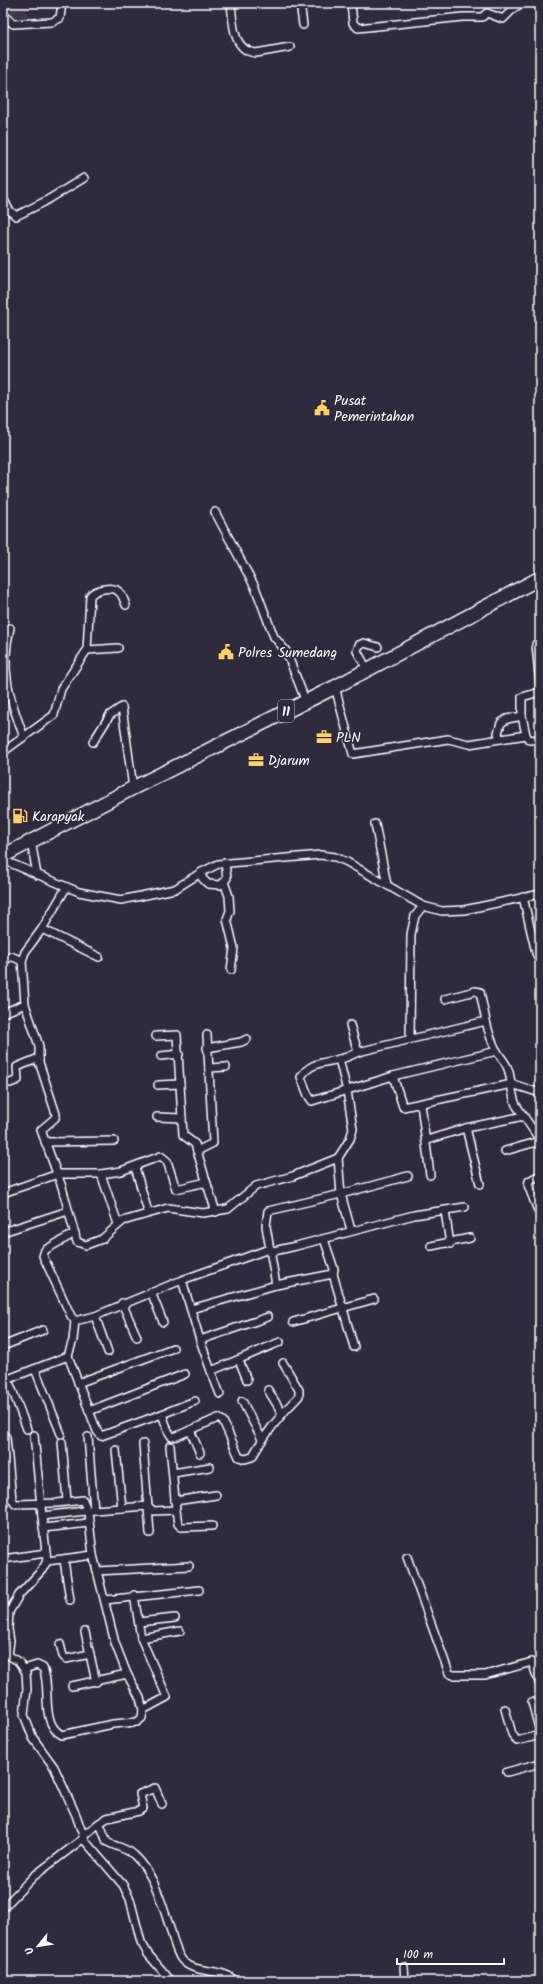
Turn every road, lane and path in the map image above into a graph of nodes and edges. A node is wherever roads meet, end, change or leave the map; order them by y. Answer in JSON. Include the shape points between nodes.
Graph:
{"nodes":[{"id":1,"x":62,"y":3,"type":"edge"},
{"id":2,"x":231,"y":3,"type":"edge"},
{"id":3,"x":300,"y":3,"type":"edge"},
{"id":4,"x":351,"y":3,"type":"edge"},
{"id":5,"x":523,"y":3,"type":"edge"},
{"id":6,"x":3,"y":14,"type":"edge"},
{"id":7,"x":303,"y":25,"type":"dead end"},
{"id":8,"x":290,"y":47,"type":"dead end"},
{"id":9,"x":84,"y":178,"type":"dead end"},
{"id":10,"x":3,"y":198,"type":"edge"},
{"id":11,"x":215,"y":512,"type":"dead end"},
{"id":12,"x":540,"y":578,"type":"edge"},
{"id":13,"x":126,"y":605,"type":"dead end"},
{"id":14,"x":10,"y":628,"type":"dead end"},
{"id":15,"x":540,"y":641,"type":"edge"},
{"id":16,"x":378,"y":647,"type":"dead end"},
{"id":17,"x":118,"y":648,"type":"dead end"},
{"id":18,"x":87,"y":650,"type":"junction"},
{"id":19,"x":367,"y":669,"type":"junction"},
{"id":20,"x":4,"y":682,"type":"edge"},
{"id":21,"x":540,"y":686,"type":"edge"},
{"id":22,"x":335,"y":687,"type":"junction"},
{"id":23,"x":540,"y":692,"type":"edge"},
{"id":24,"x":11,"y":702,"type":"junction"},
{"id":25,"x":306,"y":702,"type":"junction"},
{"id":26,"x":3,"y":704,"type":"edge"},
{"id":27,"x":522,"y":716,"type":"junction"},
{"id":28,"x":526,"y":735,"type":"junction"},
{"id":29,"x":24,"y":737,"type":"junction"},
{"id":30,"x":540,"y":739,"type":"edge"},
{"id":31,"x":500,"y":740,"type":"junction"},
{"id":32,"x":93,"y":742,"type":"dead end"},
{"id":33,"x":3,"y":752,"type":"edge"},
{"id":34,"x":133,"y":788,"type":"junction"},
{"id":35,"x":375,"y":824,"type":"dead end"},
{"id":36,"x":31,"y":840,"type":"junction"},
{"id":37,"x":3,"y":856,"type":"edge"},
{"id":38,"x":3,"y":860,"type":"edge"},
{"id":39,"x":225,"y":863,"type":"junction"},
{"id":40,"x":202,"y":872,"type":"junction"},
{"id":41,"x":36,"y":875,"type":"junction"},
{"id":42,"x":224,"y":882,"type":"junction"},
{"id":43,"x":386,"y":885,"type":"junction"},
{"id":44,"x":66,"y":888,"type":"junction"},
{"id":45,"x":540,"y":894,"type":"edge"},
{"id":46,"x":523,"y":897,"type":"junction"},
{"id":47,"x":423,"y":906,"type":"junction"},
{"id":48,"x":42,"y":929,"type":"junction"},
{"id":49,"x":99,"y":957,"type":"dead end"},
{"id":50,"x":22,"y":961,"type":"junction"},
{"id":51,"x":3,"y":962,"type":"edge"},
{"id":52,"x":540,"y":962,"type":"edge"},
{"id":53,"x":231,"y":970,"type":"dead end"},
{"id":54,"x":445,"y":999,"type":"dead end"},
{"id":55,"x":25,"y":1004,"type":"junction"},
{"id":56,"x":3,"y":1013,"type":"edge"},
{"id":57,"x":486,"y":1021,"type":"junction"},
{"id":58,"x":350,"y":1025,"type":"dead end"},
{"id":59,"x":207,"y":1035,"type":"dead end"},
{"id":60,"x":156,"y":1036,"type":"dead end"},
{"id":61,"x":247,"y":1039,"type":"dead end"},
{"id":62,"x":410,"y":1039,"type":"junction"},
{"id":63,"x":207,"y":1048,"type":"junction"},
{"id":64,"x":497,"y":1051,"type":"junction"},
{"id":65,"x":358,"y":1052,"type":"junction"},
{"id":66,"x":179,"y":1054,"type":"junction"},
{"id":67,"x":160,"y":1056,"type":"dead end"},
{"id":68,"x":39,"y":1058,"type":"junction"},
{"id":69,"x":339,"y":1059,"type":"junction"},
{"id":70,"x":226,"y":1067,"type":"dead end"},
{"id":71,"x":209,"y":1068,"type":"junction"},
{"id":72,"x":394,"y":1076,"type":"junction"},
{"id":73,"x":10,"y":1083,"type":"dead end"},
{"id":74,"x":180,"y":1084,"type":"junction"},
{"id":75,"x":512,"y":1084,"type":"junction"},
{"id":76,"x":158,"y":1085,"type":"dead end"},
{"id":77,"x":347,"y":1090,"type":"junction"},
{"id":78,"x":540,"y":1093,"type":"edge"},
{"id":79,"x":421,"y":1104,"type":"junction"},
{"id":80,"x":524,"y":1116,"type":"junction"},
{"id":81,"x":157,"y":1117,"type":"dead end"},
{"id":82,"x":182,"y":1118,"type":"junction"},
{"id":83,"x":466,"y":1128,"type":"junction"},
{"id":84,"x":427,"y":1140,"type":"junction"},
{"id":85,"x":114,"y":1141,"type":"dead end"},
{"id":86,"x":540,"y":1141,"type":"edge"},
{"id":87,"x":45,"y":1142,"type":"junction"},
{"id":88,"x":197,"y":1151,"type":"junction"},
{"id":89,"x":504,"y":1151,"type":"dead end"},
{"id":90,"x":338,"y":1158,"type":"junction"},
{"id":91,"x":135,"y":1167,"type":"junction"},
{"id":92,"x":58,"y":1174,"type":"junction"},
{"id":93,"x":101,"y":1174,"type":"junction"},
{"id":94,"x":430,"y":1175,"type":"dead end"},
{"id":95,"x":540,"y":1175,"type":"edge"},
{"id":96,"x":408,"y":1176,"type":"dead end"},
{"id":97,"x":207,"y":1184,"type":"junction"},
{"id":98,"x":480,"y":1184,"type":"dead end"},
{"id":99,"x":3,"y":1193,"type":"edge"},
{"id":100,"x":341,"y":1194,"type":"junction"},
{"id":101,"x":465,"y":1207,"type":"dead end"},
{"id":102,"x":68,"y":1211,"type":"junction"},
{"id":103,"x":444,"y":1211,"type":"junction"},
{"id":104,"x":538,"y":1211,"type":"dead end"},
{"id":105,"x":148,"y":1212,"type":"junction"},
{"id":106,"x":216,"y":1212,"type":"junction"},
{"id":107,"x":118,"y":1224,"type":"junction"},
{"id":108,"x":351,"y":1230,"type":"junction"},
{"id":109,"x":3,"y":1232,"type":"edge"},
{"id":110,"x":75,"y":1234,"type":"junction"},
{"id":111,"x":324,"y":1238,"type":"junction"},
{"id":112,"x":470,"y":1238,"type":"dead end"},
{"id":113,"x":450,"y":1244,"type":"junction"},
{"id":114,"x":431,"y":1246,"type":"dead end"},
{"id":115,"x":269,"y":1249,"type":"junction"},
{"id":116,"x":333,"y":1274,"type":"junction"},
{"id":117,"x":182,"y":1280,"type":"junction"},
{"id":118,"x":276,"y":1285,"type":"junction"},
{"id":119,"x":151,"y":1292,"type":"junction"},
{"id":120,"x":374,"y":1300,"type":"dead end"},
{"id":121,"x":122,"y":1303,"type":"junction"},
{"id":122,"x":344,"y":1308,"type":"junction"},
{"id":123,"x":190,"y":1309,"type":"junction"},
{"id":124,"x":95,"y":1316,"type":"junction"},
{"id":125,"x":268,"y":1317,"type":"dead end"},
{"id":126,"x":75,"y":1321,"type":"junction"},
{"id":127,"x":163,"y":1322,"type":"dead end"},
{"id":128,"x":293,"y":1322,"type":"dead end"},
{"id":129,"x":43,"y":1330,"type":"dead end"},
{"id":130,"x":137,"y":1337,"type":"dead end"},
{"id":131,"x":200,"y":1340,"type":"junction"},
{"id":132,"x":280,"y":1342,"type":"dead end"},
{"id":133,"x":3,"y":1346,"type":"edge"},
{"id":134,"x":173,"y":1348,"type":"dead end"},
{"id":135,"x":354,"y":1348,"type":"dead end"},
{"id":136,"x":108,"y":1352,"type":"dead end"},
{"id":137,"x":68,"y":1356,"type":"junction"},
{"id":138,"x":239,"y":1360,"type":"junction"},
{"id":139,"x":282,"y":1363,"type":"dead end"},
{"id":140,"x":35,"y":1369,"type":"junction"},
{"id":141,"x":211,"y":1371,"type":"junction"},
{"id":142,"x":185,"y":1374,"type":"dead end"},
{"id":143,"x":6,"y":1380,"type":"edge"},
{"id":144,"x":248,"y":1380,"type":"dead end"},
{"id":145,"x":78,"y":1383,"type":"junction"},
{"id":146,"x":268,"y":1390,"type":"dead end"},
{"id":147,"x":220,"y":1394,"type":"dead end"},
{"id":148,"x":195,"y":1401,"type":"dead end"},
{"id":149,"x":242,"y":1401,"type":"dead end"},
{"id":150,"x":89,"y":1411,"type":"junction"},
{"id":151,"x":282,"y":1413,"type":"junction"},
{"id":152,"x":162,"y":1414,"type":"junction"},
{"id":153,"x":27,"y":1429,"type":"dead end"},
{"id":154,"x":190,"y":1430,"type":"junction"},
{"id":155,"x":60,"y":1434,"type":"dead end"},
{"id":156,"x":34,"y":1435,"type":"dead end"},
{"id":157,"x":6,"y":1437,"type":"dead end"},
{"id":158,"x":88,"y":1437,"type":"dead end"},
{"id":159,"x":262,"y":1439,"type":"junction"},
{"id":160,"x":62,"y":1442,"type":"dead end"},
{"id":161,"x":143,"y":1444,"type":"dead end"},
{"id":162,"x":170,"y":1446,"type":"dead end"},
{"id":163,"x":116,"y":1450,"type":"dead end"},
{"id":164,"x":200,"y":1453,"type":"dead end"},
{"id":165,"x":210,"y":1467,"type":"dead end"},
{"id":166,"x":173,"y":1473,"type":"junction"},
{"id":167,"x":216,"y":1495,"type":"dead end"},
{"id":168,"x":67,"y":1501,"type":"junction"},
{"id":169,"x":175,"y":1501,"type":"junction"},
{"id":170,"x":41,"y":1502,"type":"junction"},
{"id":171,"x":148,"y":1506,"type":"junction"},
{"id":172,"x":122,"y":1508,"type":"junction"},
{"id":173,"x":176,"y":1510,"type":"junction"},
{"id":174,"x":91,"y":1511,"type":"junction"},
{"id":175,"x":42,"y":1516,"type":"junction"},
{"id":176,"x":89,"y":1524,"type":"junction"},
{"id":177,"x":212,"y":1526,"type":"dead end"},
{"id":178,"x":43,"y":1528,"type":"junction"},
{"id":179,"x":150,"y":1533,"type":"dead end"},
{"id":180,"x":46,"y":1553,"type":"junction"},
{"id":181,"x":93,"y":1555,"type":"junction"},
{"id":182,"x":407,"y":1557,"type":"dead end"},
{"id":183,"x":3,"y":1559,"type":"edge"},
{"id":184,"x":64,"y":1560,"type":"junction"},
{"id":185,"x":47,"y":1561,"type":"junction"},
{"id":186,"x":189,"y":1566,"type":"dead end"},
{"id":187,"x":97,"y":1571,"type":"junction"},
{"id":188,"x":199,"y":1590,"type":"dead end"},
{"id":189,"x":134,"y":1596,"type":"junction"},
{"id":190,"x":70,"y":1600,"type":"dead end"},
{"id":191,"x":105,"y":1600,"type":"junction"},
{"id":192,"x":6,"y":1615,"type":"edge"},
{"id":193,"x":175,"y":1618,"type":"dead end"},
{"id":194,"x":139,"y":1622,"type":"junction"},
{"id":195,"x":3,"y":1631,"type":"edge"},
{"id":196,"x":180,"y":1631,"type":"dead end"},
{"id":197,"x":86,"y":1632,"type":"dead end"},
{"id":198,"x":141,"y":1638,"type":"junction"},
{"id":199,"x":10,"y":1641,"type":"junction"},
{"id":200,"x":60,"y":1644,"type":"dead end"},
{"id":201,"x":90,"y":1654,"type":"junction"},
{"id":202,"x":5,"y":1655,"type":"edge"},
{"id":203,"x":540,"y":1658,"type":"edge"},
{"id":204,"x":532,"y":1662,"type":"junction"},
{"id":205,"x":24,"y":1669,"type":"junction"},
{"id":206,"x":127,"y":1674,"type":"junction"},
{"id":207,"x":96,"y":1682,"type":"junction"},
{"id":208,"x":540,"y":1685,"type":"edge"},
{"id":209,"x":72,"y":1686,"type":"dead end"},
{"id":210,"x":532,"y":1702,"type":"dead end"},
{"id":211,"x":505,"y":1709,"type":"dead end"},
{"id":212,"x":143,"y":1710,"type":"junction"},
{"id":213,"x":540,"y":1734,"type":"edge"},
{"id":214,"x":540,"y":1763,"type":"edge"},
{"id":215,"x":507,"y":1772,"type":"dead end"},
{"id":216,"x":162,"y":1804,"type":"dead end"},
{"id":217,"x":98,"y":1824,"type":"junction"},
{"id":218,"x":83,"y":1835,"type":"junction"},
{"id":219,"x":3,"y":1908,"type":"edge"},
{"id":220,"x":404,"y":1967,"type":"dead end"},
{"id":221,"x":171,"y":1981,"type":"edge"},
{"id":222,"x":235,"y":1981,"type":"edge"},
{"id":223,"x":405,"y":1981,"type":"edge"}],
"edges":[{"from":1,"to":6,"type":"street","via":[[60,18],[52,22],[13,24]]},
{"from":2,"to":8,"type":"street","via":[[235,35],[239,45],[251,53]]},
{"from":3,"to":7,"type":"street"},
{"from":4,"to":5,"type":"street","via":[[353,23],[358,28],[482,17],[487,13],[503,19]]},
{"from":9,"to":10,"type":"street","via":[[16,216],[9,210]]},
{"from":11,"to":25,"type":"street","via":[[255,587],[274,637],[286,651]]},
{"from":12,"to":19,"type":"highway","number":"11"},
{"from":13,"to":18,"type":"street","via":[[120,592],[116,590],[92,592]]},
{"from":14,"to":20,"type":"street","via":[[4,644]]},
{"from":15,"to":21,"type":"street","via":[[536,644]]},
{"from":16,"to":19,"type":"street","via":[[359,645],[357,651]]},
{"from":17,"to":18,"type":"street"},
{"from":18,"to":29,"type":"street","via":[[61,689],[54,715]]},
{"from":19,"to":22,"type":"highway","number":"11"},
{"from":20,"to":24,"type":"street"},
{"from":22,"to":25,"type":"highway","number":"11"},
{"from":22,"to":31,"type":"street","via":[[353,754],[448,739],[469,744]]},
{"from":23,"to":27,"type":"street","via":[[522,697]]},
{"from":24,"to":26,"type":"street"},
{"from":24,"to":29,"type":"street"},
{"from":25,"to":34,"type":"highway","number":"11"},
{"from":27,"to":28,"type":"street"},
{"from":27,"to":31,"type":"street","via":[[501,723],[498,733]]},
{"from":28,"to":30,"type":"street","via":[[529,740]]},
{"from":28,"to":31,"type":"street"},
{"from":29,"to":33,"type":"street"},
{"from":32,"to":34,"type":"street","via":[[110,715],[122,707]]},
{"from":34,"to":36,"type":"highway","number":"11"},
{"from":35,"to":43,"type":"street"},
{"from":36,"to":37,"type":"highway","number":"11"},
{"from":36,"to":41,"type":"street"},
{"from":38,"to":41,"type":"street"},
{"from":39,"to":40,"type":"street"},
{"from":39,"to":42,"type":"street","via":[[227,878]]},
{"from":39,"to":43,"type":"street","via":[[328,856],[347,862]]},
{"from":40,"to":42,"type":"street","via":[[202,878],[208,884],[220,885]]},
{"from":40,"to":44,"type":"street","via":[[175,889],[121,900],[102,898]]},
{"from":41,"to":44,"type":"street"},
{"from":42,"to":53,"type":"street","via":[[229,896],[230,911],[227,918],[234,948]]},
{"from":43,"to":47,"type":"street"},
{"from":44,"to":48,"type":"street"},
{"from":45,"to":46,"type":"street"},
{"from":46,"to":47,"type":"street","via":[[464,910],[442,911]]},
{"from":46,"to":52,"type":"street"},
{"from":47,"to":62,"type":"street","via":[[415,916],[411,934]]},
{"from":48,"to":49,"type":"street"},
{"from":48,"to":50,"type":"street","via":[[24,952]]},
{"from":50,"to":51,"type":"street","via":[[13,956]]},
{"from":50,"to":55,"type":"street"},
{"from":54,"to":57,"type":"street","via":[[480,992]]},
{"from":55,"to":56,"type":"street"},
{"from":55,"to":68,"type":"street","via":[[39,1046]]},
{"from":57,"to":62,"type":"street"},
{"from":57,"to":64,"type":"street"},
{"from":58,"to":65,"type":"street"},
{"from":59,"to":63,"type":"street"},
{"from":60,"to":66,"type":"street","via":[[177,1035]]},
{"from":61,"to":63,"type":"street"},
{"from":62,"to":65,"type":"street"},
{"from":63,"to":71,"type":"street"},
{"from":64,"to":72,"type":"street"},
{"from":64,"to":75,"type":"street","via":[[505,1061]]},
{"from":65,"to":69,"type":"street"},
{"from":66,"to":67,"type":"street"},
{"from":66,"to":74,"type":"street"},
{"from":68,"to":73,"type":"street","via":[[17,1066],[18,1080]]},
{"from":68,"to":87,"type":"street","via":[[56,1114],[55,1118],[41,1128]]},
{"from":69,"to":77,"type":"street"},
{"from":69,"to":77,"type":"street","via":[[319,1062],[303,1074],[302,1081],[312,1101]]},
{"from":70,"to":71,"type":"street"},
{"from":71,"to":88,"type":"street","via":[[213,1143]]},
{"from":72,"to":77,"type":"street"},
{"from":72,"to":79,"type":"street","via":[[401,1105],[403,1107]]},
{"from":74,"to":76,"type":"street"},
{"from":74,"to":82,"type":"street"},
{"from":75,"to":78,"type":"street"},
{"from":75,"to":79,"type":"street"},
{"from":75,"to":80,"type":"street","via":[[515,1102]]},
{"from":77,"to":90,"type":"street","via":[[353,1134]]},
{"from":79,"to":84,"type":"street"},
{"from":80,"to":83,"type":"street"},
{"from":80,"to":86,"type":"street"},
{"from":81,"to":82,"type":"street"},
{"from":82,"to":88,"type":"street","via":[[183,1135],[194,1144]]},
{"from":83,"to":84,"type":"street"},
{"from":83,"to":98,"type":"street"},
{"from":84,"to":94,"type":"street"},
{"from":85,"to":87,"type":"street"},
{"from":86,"to":89,"type":"street"},
{"from":87,"to":92,"type":"street"},
{"from":88,"to":97,"type":"street"},
{"from":90,"to":100,"type":"street"},
{"from":90,"to":106,"type":"street","via":[[293,1176],[256,1186],[236,1204]]},
{"from":91,"to":93,"type":"street"},
{"from":91,"to":97,"type":"street","via":[[161,1156],[165,1159],[176,1189]]},
{"from":91,"to":105,"type":"street"},
{"from":92,"to":93,"type":"street"},
{"from":92,"to":99,"type":"street"},
{"from":92,"to":102,"type":"street"},
{"from":93,"to":107,"type":"street"},
{"from":95,"to":104,"type":"street","via":[[529,1181],[528,1185]]},
{"from":96,"to":100,"type":"street"},
{"from":97,"to":106,"type":"street"},
{"from":100,"to":108,"type":"street"},
{"from":100,"to":115,"type":"street","via":[[268,1212],[266,1226]]},
{"from":101,"to":103,"type":"street"},
{"from":102,"to":109,"type":"street"},
{"from":102,"to":110,"type":"street"},
{"from":103,"to":108,"type":"street","via":[[414,1214]]},
{"from":103,"to":113,"type":"street"},
{"from":105,"to":106,"type":"street","via":[[168,1208],[203,1213]]},
{"from":105,"to":107,"type":"street"},
{"from":107,"to":110,"type":"street","via":[[102,1239],[86,1245],[77,1242]]},
{"from":108,"to":111,"type":"street"},
{"from":110,"to":126,"type":"street","via":[[45,1250],[43,1256]]},
{"from":111,"to":115,"type":"street","via":[[274,1251]]},
{"from":111,"to":116,"type":"street","via":[[334,1269]]},
{"from":112,"to":113,"type":"street"},
{"from":113,"to":114,"type":"street"},
{"from":115,"to":117,"type":"street"},
{"from":115,"to":118,"type":"street"},
{"from":116,"to":118,"type":"street"},
{"from":116,"to":122,"type":"street"},
{"from":117,"to":119,"type":"street"},
{"from":117,"to":123,"type":"street"},
{"from":118,"to":123,"type":"street"},
{"from":119,"to":121,"type":"street"},
{"from":119,"to":127,"type":"street"},
{"from":120,"to":122,"type":"street"},
{"from":121,"to":124,"type":"street"},
{"from":121,"to":130,"type":"street"},
{"from":122,"to":128,"type":"street"},
{"from":122,"to":135,"type":"street"},
{"from":123,"to":131,"type":"street"},
{"from":124,"to":126,"type":"street"},
{"from":124,"to":136,"type":"street"},
{"from":125,"to":131,"type":"street"},
{"from":126,"to":137,"type":"street"},
{"from":129,"to":133,"type":"street"},
{"from":131,"to":141,"type":"street"},
{"from":132,"to":138,"type":"street"},
{"from":134,"to":145,"type":"street"},
{"from":137,"to":140,"type":"street"},
{"from":137,"to":145,"type":"street"},
{"from":138,"to":141,"type":"street"},
{"from":138,"to":144,"type":"street"},
{"from":139,"to":151,"type":"street","via":[[299,1390],[299,1396]]},
{"from":140,"to":143,"type":"street"},
{"from":140,"to":155,"type":"street"},
{"from":141,"to":147,"type":"street"},
{"from":142,"to":150,"type":"street"},
{"from":143,"to":153,"type":"street"},
{"from":145,"to":150,"type":"street"},
{"from":146,"to":151,"type":"street"},
{"from":148,"to":152,"type":"street"},
{"from":149,"to":159,"type":"street"},
{"from":150,"to":152,"type":"street","via":[[101,1436]]},
{"from":151,"to":159,"type":"street"},
{"from":152,"to":154,"type":"street","via":[[172,1437]]},
{"from":154,"to":159,"type":"street","via":[[218,1418],[223,1421],[239,1457],[246,1459],[252,1457]]},
{"from":154,"to":164,"type":"street"},
{"from":156,"to":170,"type":"street"},
{"from":157,"to":170,"type":"street","via":[[13,1502],[19,1505]]},
{"from":158,"to":174,"type":"street"},
{"from":160,"to":168,"type":"street"},
{"from":161,"to":171,"type":"street"},
{"from":162,"to":166,"type":"street"},
{"from":163,"to":172,"type":"street"},
{"from":165,"to":166,"type":"street"},
{"from":166,"to":169,"type":"street"},
{"from":167,"to":169,"type":"street"},
{"from":168,"to":170,"type":"street"},
{"from":168,"to":174,"type":"street","via":[[83,1500]]},
{"from":169,"to":173,"type":"street"},
{"from":170,"to":175,"type":"street"},
{"from":171,"to":172,"type":"street"},
{"from":171,"to":173,"type":"street","via":[[153,1511]]},
{"from":171,"to":179,"type":"street"},
{"from":172,"to":174,"type":"street"},
{"from":173,"to":177,"type":"street","via":[[181,1527]]},
{"from":174,"to":175,"type":"street"},
{"from":174,"to":176,"type":"street"},
{"from":175,"to":178,"type":"street"},
{"from":176,"to":178,"type":"street"},
{"from":176,"to":181,"type":"street"},
{"from":178,"to":180,"type":"street"},
{"from":180,"to":183,"type":"street"},
{"from":180,"to":185,"type":"street"},
{"from":181,"to":184,"type":"street"},
{"from":181,"to":187,"type":"street"},
{"from":182,"to":204,"type":"street","via":[[449,1673],[485,1675]]},
{"from":184,"to":185,"type":"street"},
{"from":184,"to":190,"type":"street"},
{"from":185,"to":192,"type":"street"},
{"from":186,"to":187,"type":"street"},
{"from":187,"to":191,"type":"street","via":[[101,1594]]},
{"from":188,"to":189,"type":"street"},
{"from":189,"to":191,"type":"street"},
{"from":189,"to":194,"type":"street"},
{"from":191,"to":206,"type":"street","via":[[115,1643]]},
{"from":192,"to":199,"type":"street"},
{"from":193,"to":194,"type":"street"},
{"from":194,"to":198,"type":"street"},
{"from":195,"to":199,"type":"street"},
{"from":196,"to":198,"type":"street"},
{"from":197,"to":201,"type":"street"},
{"from":198,"to":212,"type":"street","via":[[167,1697]]},
{"from":199,"to":202,"type":"street"},
{"from":200,"to":201,"type":"street","via":[[66,1659]]},
{"from":201,"to":207,"type":"street"},
{"from":202,"to":205,"type":"street","via":[[18,1661]]},
{"from":203,"to":204,"type":"street"},
{"from":204,"to":208,"type":"street"},
{"from":205,"to":212,"type":"street","via":[[37,1665],[43,1668],[50,1720],[55,1730],[62,1735],[113,1724],[137,1722],[142,1718]]},
{"from":205,"to":218,"type":"street","via":[[27,1677],[24,1705],[26,1724],[54,1767]]},
{"from":206,"to":207,"type":"street"},
{"from":206,"to":212,"type":"street","via":[[140,1698]]},
{"from":207,"to":209,"type":"street"},
{"from":210,"to":213,"type":"street"},
{"from":211,"to":213,"type":"street","via":[[512,1734],[517,1741]]},
{"from":214,"to":215,"type":"street"},
{"from":216,"to":217,"type":"street","via":[[155,1788],[140,1794],[143,1808],[139,1811],[107,1818]]},
{"from":217,"to":218,"type":"street"},
{"from":217,"to":222,"type":"street","via":[[107,1842],[134,1854],[147,1870],[158,1892],[178,1952],[184,1961],[195,1968],[227,1976]]},
{"from":218,"to":219,"type":"street","via":[[34,1876]]},
{"from":218,"to":221,"type":"street","via":[[92,1851],[122,1885],[130,1899],[141,1942]]},
{"from":220,"to":223,"type":"street"}]}
